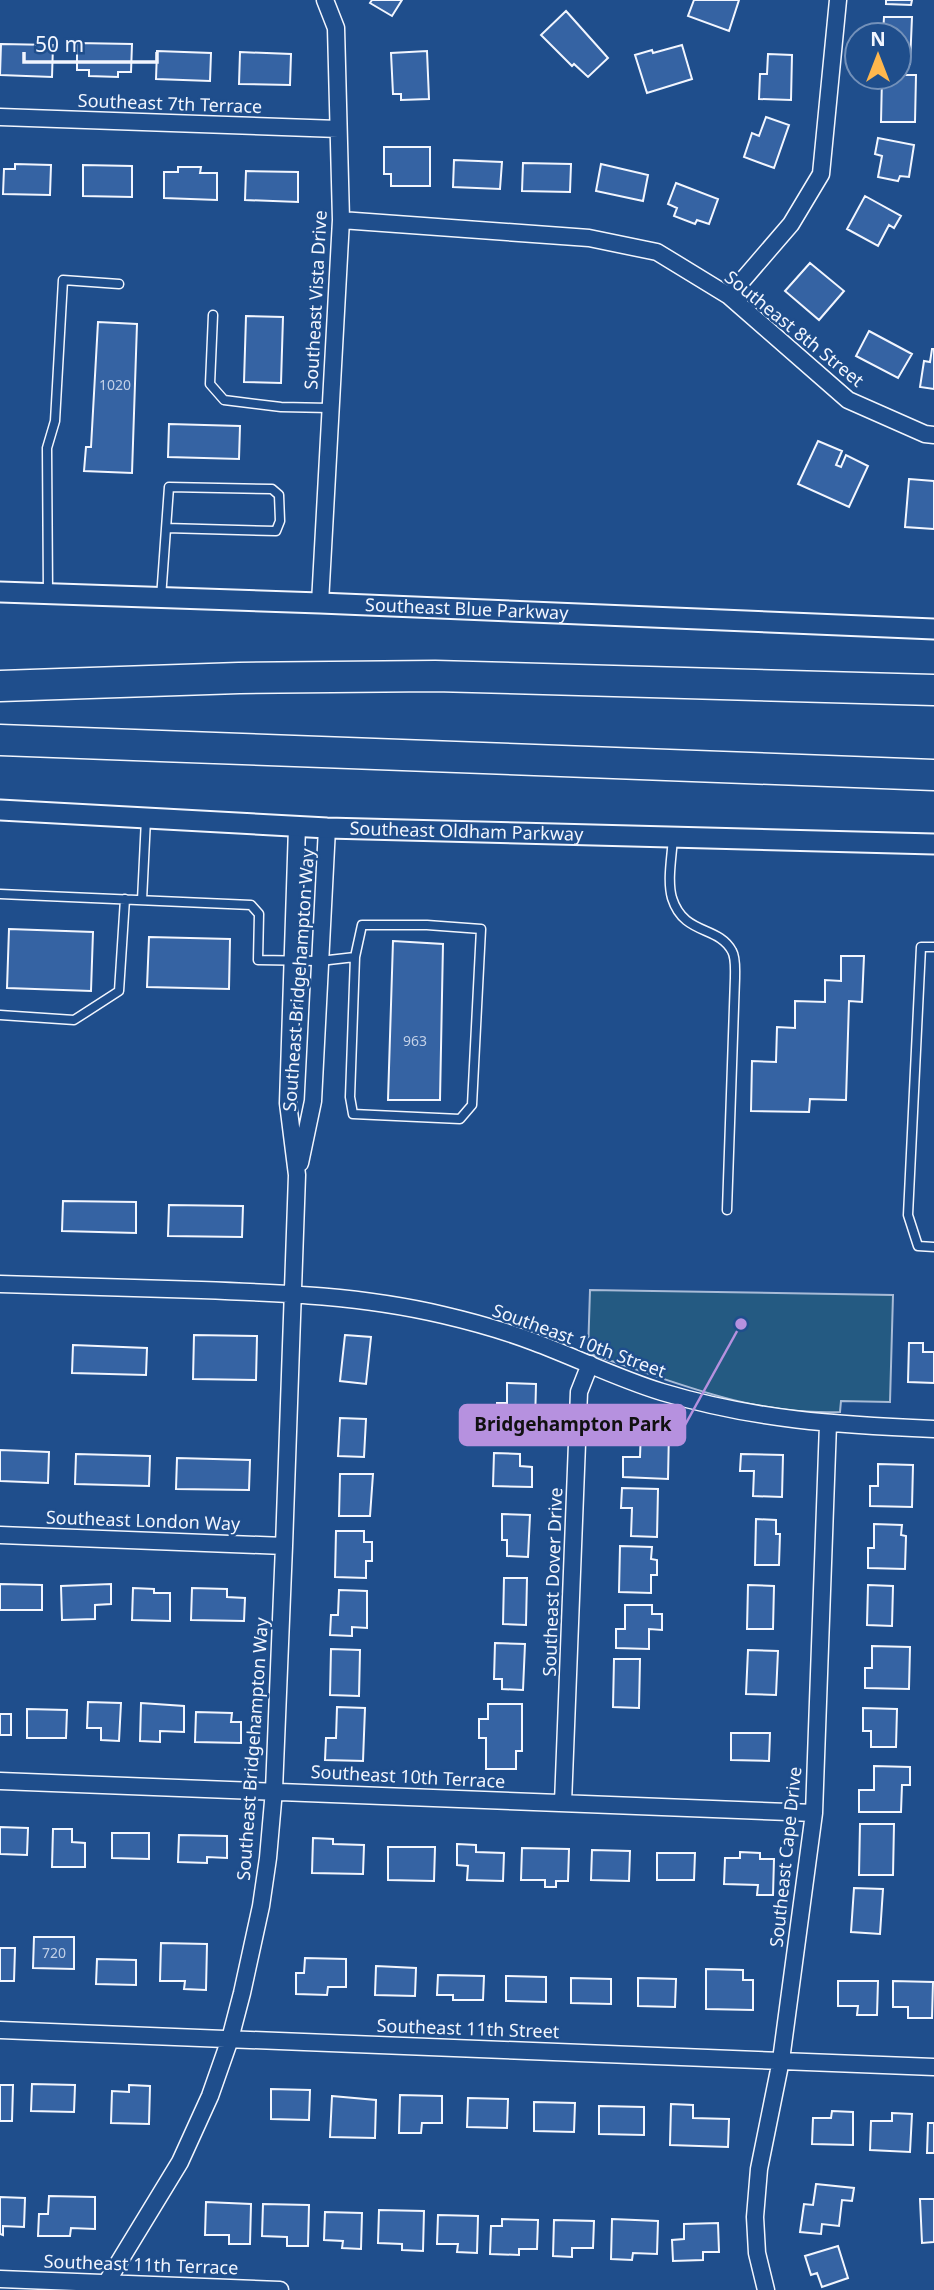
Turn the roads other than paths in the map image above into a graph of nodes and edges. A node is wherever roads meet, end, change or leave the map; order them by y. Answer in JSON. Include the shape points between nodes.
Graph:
{"nodes":[{"id":1,"x":325,"y":0,"type":"edge"},
{"id":2,"x":838,"y":0,"type":"edge"},
{"id":3,"x":0,"y":117,"type":"edge"},
{"id":4,"x":338,"y":129,"type":"junction"},
{"id":5,"x":341,"y":220,"type":"junction"},
{"id":6,"x":119,"y":284,"type":"dead end"},
{"id":7,"x":729,"y":296,"type":"junction"},
{"id":8,"x":213,"y":315,"type":"dead end"},
{"id":9,"x":330,"y":408,"type":"junction"},
{"id":10,"x":934,"y":435,"type":"edge"},
{"id":11,"x":166,"y":528,"type":"junction"},
{"id":12,"x":0,"y":592,"type":"edge"},
{"id":13,"x":48,"y":594,"type":"junction"},
{"id":14,"x":161,"y":598,"type":"junction"},
{"id":15,"x":320,"y":603,"type":"junction"},
{"id":16,"x":934,"y":629,"type":"edge"},
{"id":17,"x":0,"y":686,"type":"edge"},
{"id":18,"x":934,"y":690,"type":"edge"},
{"id":19,"x":0,"y":740,"type":"edge"},
{"id":20,"x":934,"y":775,"type":"edge"},
{"id":21,"x":0,"y":810,"type":"edge"},
{"id":22,"x":146,"y":818,"type":"junction"},
{"id":23,"x":297,"y":827,"type":"junction"},
{"id":24,"x":327,"y":828,"type":"junction"},
{"id":25,"x":673,"y":837,"type":"junction"},
{"id":26,"x":934,"y":844,"type":"edge"},
{"id":27,"x":0,"y":894,"type":"edge"},
{"id":28,"x":125,"y":899,"type":"junction"},
{"id":29,"x":142,"y":900,"type":"junction"},
{"id":30,"x":934,"y":947,"type":"edge"},
{"id":31,"x":355,"y":957,"type":"junction"},
{"id":32,"x":293,"y":961,"type":"junction"},
{"id":33,"x":320,"y":961,"type":"junction"},
{"id":34,"x":0,"y":1015,"type":"edge"},
{"id":35,"x":297,"y":1175,"type":"junction"},
{"id":36,"x":727,"y":1210,"type":"dead end"},
{"id":37,"x":934,"y":1247,"type":"edge"},
{"id":38,"x":0,"y":1284,"type":"edge"},
{"id":39,"x":293,"y":1293,"type":"junction"},
{"id":40,"x":590,"y":1364,"type":"junction"},
{"id":41,"x":828,"y":1424,"type":"junction"},
{"id":42,"x":934,"y":1429,"type":"edge"},
{"id":43,"x":0,"y":1535,"type":"edge"},
{"id":44,"x":284,"y":1546,"type":"junction"},
{"id":45,"x":0,"y":1781,"type":"edge"},
{"id":46,"x":274,"y":1790,"type":"junction"},
{"id":47,"x":563,"y":1803,"type":"junction"},
{"id":48,"x":814,"y":1813,"type":"junction"},
{"id":49,"x":0,"y":2029,"type":"edge"},
{"id":50,"x":230,"y":2039,"type":"junction"},
{"id":51,"x":781,"y":2060,"type":"junction"},
{"id":52,"x":934,"y":2067,"type":"edge"},
{"id":53,"x":0,"y":2279,"type":"edge"},
{"id":54,"x":104,"y":2286,"type":"edge"},
{"id":55,"x":763,"y":2289,"type":"edge"},
{"id":56,"x":280,"y":2290,"type":"edge"}],
"edges":[{"from":1,"to":4,"type":"street","name":"Southeast Vista Drive","via":[[336,28]]},
{"from":2,"to":7,"type":"street","via":[[821,174],[791,224]]},
{"from":3,"to":4,"type":"street","name":"Southeast 7th Terrace"},
{"from":4,"to":5,"type":"street","name":"Southeast Vista Drive"},
{"from":5,"to":7,"type":"street","name":"Southeast 8th Street","via":[[589,237],[657,251]]},
{"from":5,"to":9,"type":"street","name":"Southeast Vista Drive"},
{"from":6,"to":13,"type":"lane","via":[[63,280],[55,421],[47,448]]},
{"from":7,"to":10,"type":"street","name":"Southeast 8th Street","via":[[848,400]]},
{"from":8,"to":9,"type":"lane","via":[[210,384],[224,400]]},
{"from":9,"to":15,"type":"street","name":"Southeast Vista Drive"},
{"from":11,"to":11,"type":"lane","via":[[169,487],[272,489],[279,495],[276,531]]},
{"from":11,"to":14,"type":"lane"},
{"from":12,"to":13,"type":"street","name":"Southeast Blue Parkway"},
{"from":13,"to":14,"type":"street","name":"Southeast Blue Parkway"},
{"from":14,"to":15,"type":"street","name":"Southeast Blue Parkway"},
{"from":15,"to":16,"type":"street","name":"Southeast Blue Parkway"},
{"from":17,"to":18,"type":"highway","via":[[435,676]]},
{"from":19,"to":20,"type":"highway"},
{"from":21,"to":22,"type":"street","name":"Southeast Oldham Parkway"},
{"from":22,"to":23,"type":"street","name":"Southeast Oldham Parkway"},
{"from":22,"to":29,"type":"lane"},
{"from":23,"to":24,"type":"street","name":"Southeast Oldham Parkway"},
{"from":23,"to":32,"type":"street","name":"Southeast Bridgehampton Way"},
{"from":24,"to":25,"type":"street","name":"Southeast Oldham Parkway"},
{"from":24,"to":33,"type":"street","name":"Southeast Bridgehampton Way"},
{"from":25,"to":26,"type":"street","name":"Southeast Oldham Parkway"},
{"from":25,"to":36,"type":"lane","via":[[670,888],[680,915],[725,941],[734,953]]},
{"from":27,"to":28,"type":"lane"},
{"from":28,"to":29,"type":"lane"},
{"from":28,"to":34,"type":"lane","via":[[119,991],[74,1020]]},
{"from":29,"to":32,"type":"lane","via":[[251,905],[259,914],[258,960]]},
{"from":30,"to":37,"type":"lane","via":[[921,947],[908,1215],[918,1246]]},
{"from":31,"to":31,"type":"lane","via":[[362,925],[481,929],[472,1105],[460,1119],[354,1114],[350,1097]]},
{"from":31,"to":33,"type":"lane"},
{"from":32,"to":33,"type":"lane"},
{"from":32,"to":35,"type":"street","name":"Southeast Bridgehampton Way","via":[[288,1102]]},
{"from":33,"to":35,"type":"street","name":"Southeast Bridgehampton Way","via":[[313,1101]]},
{"from":35,"to":39,"type":"street","name":"Southeast Bridgehampton Way"},
{"from":38,"to":39,"type":"street","name":"Southeast 10th Street"},
{"from":39,"to":40,"type":"street","name":"Southeast 10th Street","via":[[358,1299],[441,1315],[532,1341]]},
{"from":39,"to":44,"type":"street","name":"Southeast Bridgehampton Way"},
{"from":40,"to":41,"type":"street","name":"Southeast 10th Street","via":[[711,1406]]},
{"from":40,"to":47,"type":"street","name":"Southeast Dover Drive","via":[[579,1392]]},
{"from":41,"to":42,"type":"street","name":"Southeast 10th Street"},
{"from":41,"to":48,"type":"street","name":"Southeast Cape Drive"},
{"from":43,"to":44,"type":"street","name":"Southeast London Way"},
{"from":44,"to":46,"type":"street","name":"Southeast Bridgehampton Way"},
{"from":45,"to":46,"type":"street","name":"Southeast 10th Terrace"},
{"from":46,"to":47,"type":"street","name":"Southeast 10th Terrace"},
{"from":46,"to":50,"type":"street","name":"Southeast Bridgehampton Way","via":[[261,1906]]},
{"from":47,"to":48,"type":"street","name":"Southeast 10th Terrace"},
{"from":48,"to":51,"type":"street","name":"Southeast Cape Drive"},
{"from":49,"to":50,"type":"street","name":"Southeast 11th Street"},
{"from":50,"to":51,"type":"street","name":"Southeast 11th Street"},
{"from":50,"to":54,"type":"street","name":"Southeast Bridgehampton Way","via":[[180,2162]]},
{"from":51,"to":52,"type":"street","name":"Southeast 11th Street"},
{"from":51,"to":55,"type":"street","name":"Southeast Cape Drive","via":[[759,2169],[755,2217]]},
{"from":53,"to":54,"type":"street","name":"Southeast 11th Terrace"},
{"from":54,"to":56,"type":"street","name":"Southeast 11th Terrace"}]}
